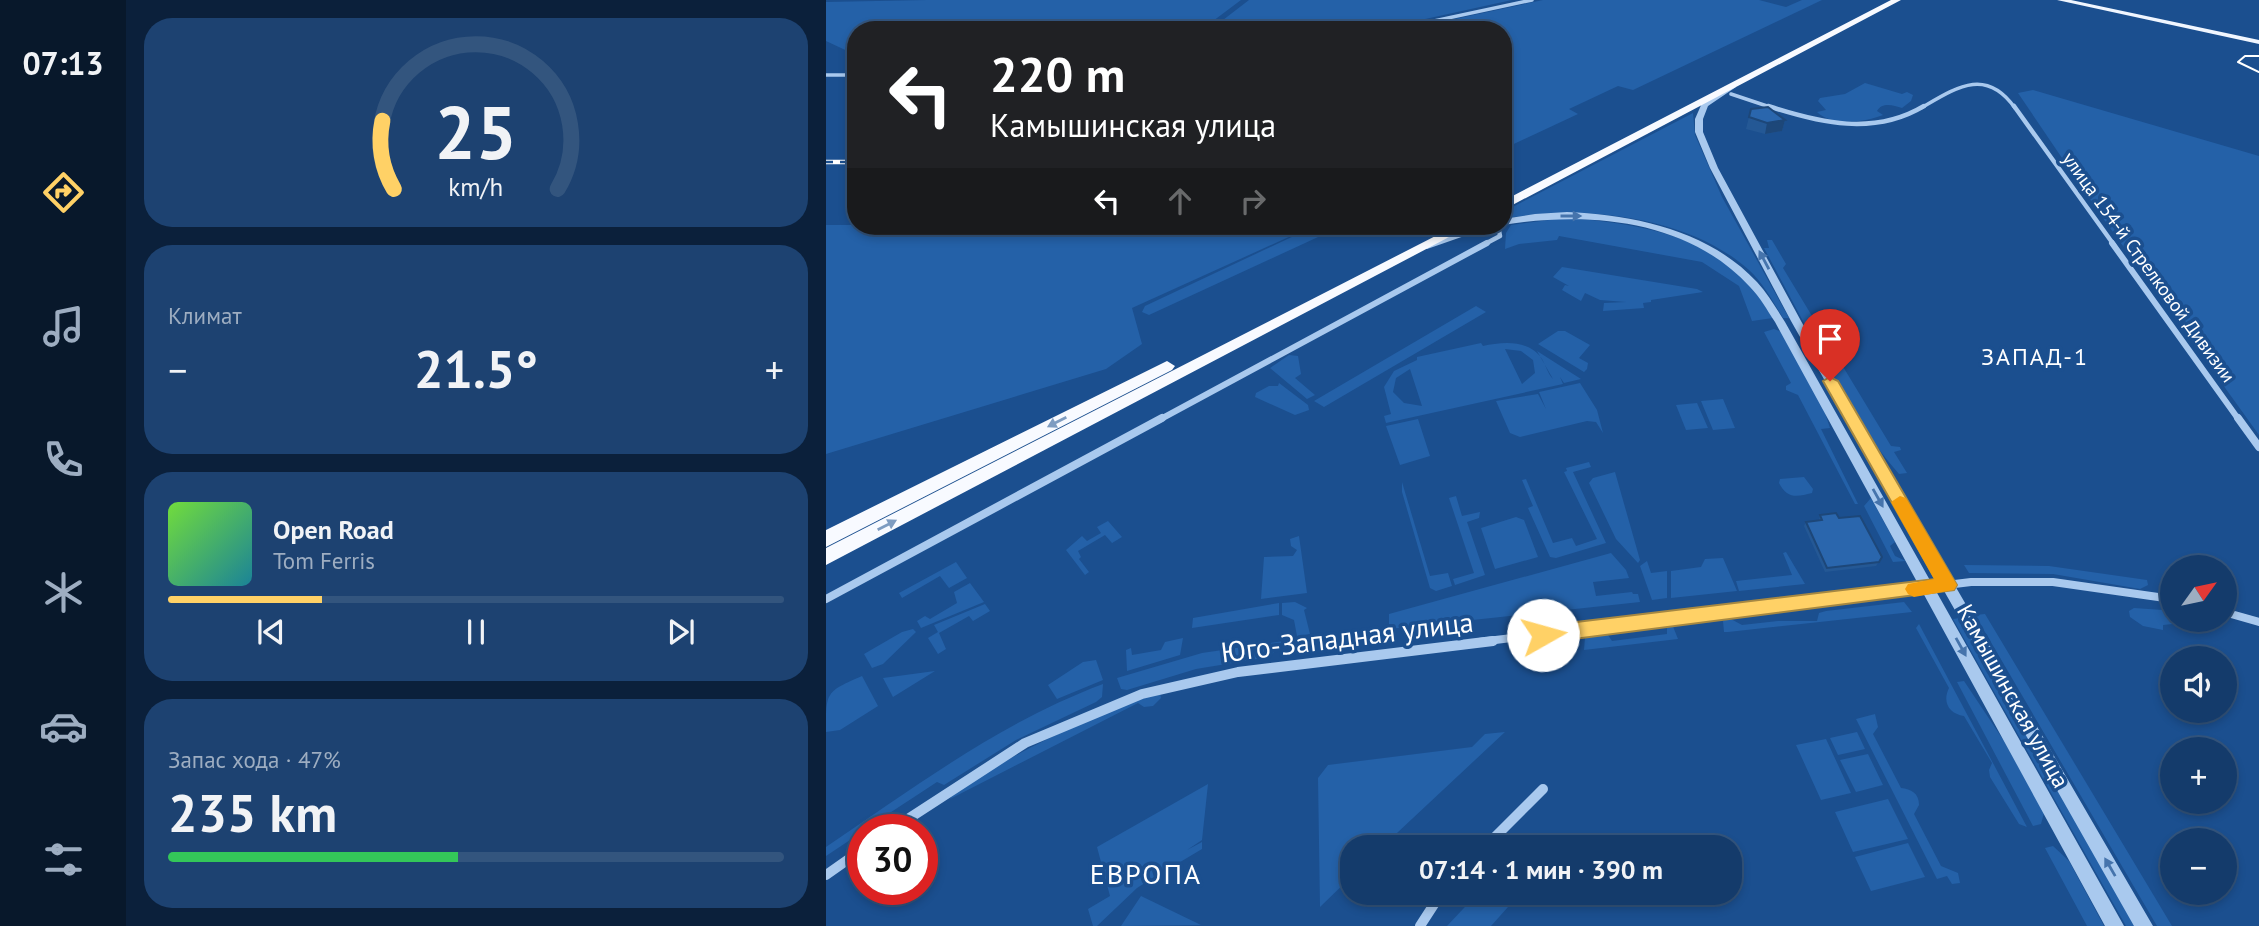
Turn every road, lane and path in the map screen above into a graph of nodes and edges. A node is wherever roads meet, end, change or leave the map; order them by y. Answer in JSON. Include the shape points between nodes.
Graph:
{"nodes":[{"id":1,"x":1532,"y":0,"type":"edge"},
{"id":2,"x":2061,"y":0,"type":"edge"},
{"id":3,"x":2075,"y":0,"type":"edge"},
{"id":4,"x":1891,"y":1,"type":"edge"},
{"id":5,"x":2097,"y":6,"type":"junction"},
{"id":6,"x":1434,"y":21,"type":"edge"},
{"id":7,"x":1819,"y":37,"type":"junction"},
{"id":8,"x":2259,"y":42,"type":"edge"},
{"id":9,"x":826,"y":75,"type":"edge"},
{"id":10,"x":847,"y":75,"type":"edge"},
{"id":11,"x":1748,"y":77,"type":"junction"},
{"id":12,"x":1731,"y":94,"type":"dead end"},
{"id":13,"x":1512,"y":192,"type":"edge"},
{"id":14,"x":1512,"y":201,"type":"edge"},
{"id":15,"x":1512,"y":221,"type":"edge"},
{"id":16,"x":1428,"y":235,"type":"edge"},
{"id":17,"x":1446,"y":235,"type":"edge"},
{"id":18,"x":1461,"y":235,"type":"edge"},
{"id":19,"x":1500,"y":235,"type":"edge"},
{"id":20,"x":1420,"y":248,"type":"junction"},
{"id":21,"x":1788,"y":321,"type":"junction"},
{"id":22,"x":2259,"y":447,"type":"edge"},
{"id":23,"x":1882,"y":472,"type":"junction"},
{"id":24,"x":1865,"y":474,"type":"junction"},
{"id":25,"x":826,"y":538,"type":"edge"},
{"id":26,"x":826,"y":557,"type":"edge"},
{"id":27,"x":1947,"y":585,"type":"junction"},
{"id":28,"x":1928,"y":587,"type":"junction"},
{"id":29,"x":2160,"y":597,"type":"edge"},
{"id":30,"x":826,"y":599,"type":"edge"},
{"id":31,"x":2237,"y":616,"type":"edge"},
{"id":32,"x":2259,"y":622,"type":"edge"},
{"id":33,"x":1544,"y":789,"type":"dead end"},
{"id":34,"x":916,"y":814,"type":"edge"},
{"id":35,"x":1497,"y":835,"type":"edge"},
{"id":36,"x":847,"y":860,"type":"edge"},
{"id":37,"x":826,"y":875,"type":"edge"},
{"id":38,"x":1434,"y":905,"type":"edge"},
{"id":39,"x":1420,"y":926,"type":"edge"},
{"id":40,"x":2115,"y":926,"type":"edge"},
{"id":41,"x":2144,"y":926,"type":"edge"}],
"edges":[{"from":1,"to":6,"type":"street"},
{"from":2,"to":5,"type":"main road"},
{"from":3,"to":5,"type":"main road"},
{"from":4,"to":7,"type":"highway"},
{"from":4,"to":7,"type":"highway"},
{"from":5,"to":8,"type":"main road"},
{"from":7,"to":11,"type":"highway"},
{"from":7,"to":13,"type":"highway"},
{"from":9,"to":10,"type":"street"},
{"from":11,"to":14,"type":"highway"},
{"from":21,"to":11,"type":"street","one_way":true,"via":[[1699,132],[1705,105]]},
{"from":12,"to":22,"type":"street","name":"улица 154-й Стрелковой Дивизии","via":[[1805,118],[1849,125],[1899,119],[1967,83],[1985,84],[2006,93]]},
{"from":15,"to":21,"type":"street","name":"Камышинская улица","one_way":true,"via":[[1591,216],[1631,221],[1670,233],[1709,249],[1736,268]]},
{"from":16,"to":25,"type":"highway","one_way":true},
{"from":17,"to":20,"type":"highway"},
{"from":18,"to":20,"type":"street"},
{"from":19,"to":30,"type":"street"},
{"from":26,"to":20,"type":"highway","one_way":true},
{"from":21,"to":23,"type":"street","name":"Камышинская улица"},
{"from":21,"to":24,"type":"street","name":"Камышинская улица"},
{"from":23,"to":24,"type":"street"},
{"from":23,"to":27,"type":"street","name":"Камышинская улица"},
{"from":24,"to":28,"type":"street","name":"Камышинская улица","one_way":true},
{"from":27,"to":28,"type":"street","name":"Юго-Западная улица"},
{"from":27,"to":29,"type":"street","name":"Юго-Западная улица","via":[[2053,582]]},
{"from":41,"to":27,"type":"street","name":"Камышинская улица","one_way":true},
{"from":28,"to":34,"type":"street","name":"Юго-Западная улица","via":[[1186,682],[1090,713],[1025,743]]},
{"from":28,"to":40,"type":"street","name":"Камышинская улица","one_way":true},
{"from":31,"to":32,"type":"street"},
{"from":33,"to":35,"type":"street"},
{"from":36,"to":37,"type":"street"},
{"from":38,"to":39,"type":"street"}]}
